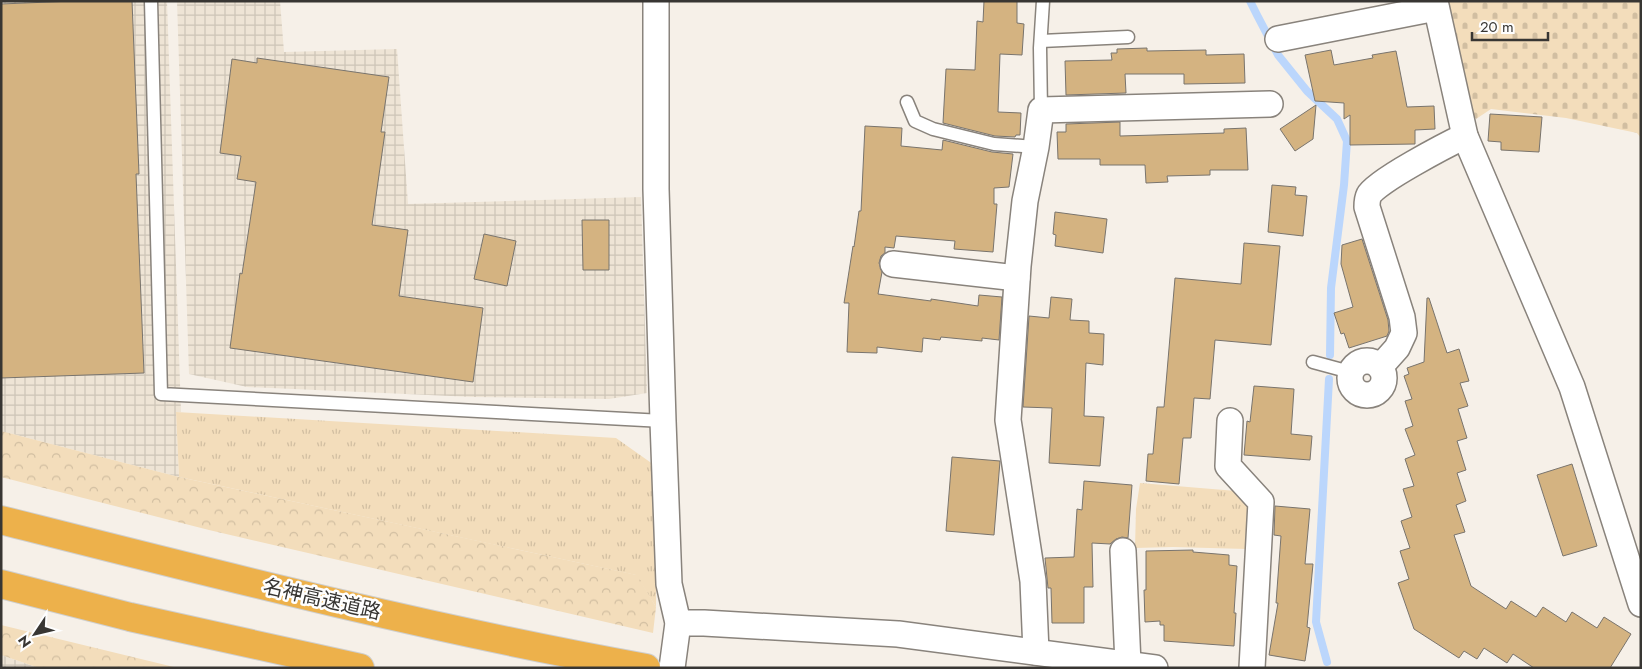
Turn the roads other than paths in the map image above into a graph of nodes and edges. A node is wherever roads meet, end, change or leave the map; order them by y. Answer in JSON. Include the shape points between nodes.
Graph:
{"nodes":[{"id":1,"x":151,"y":1,"type":"edge"},
{"id":2,"x":656,"y":1,"type":"edge"},
{"id":3,"x":1043,"y":1,"type":"edge"},
{"id":4,"x":1435,"y":5,"type":"edge"},
{"id":5,"x":1128,"y":37,"type":"dead end"},
{"id":6,"x":1278,"y":39,"type":"dead end"},
{"id":7,"x":1041,"y":41,"type":"junction"},
{"id":8,"x":907,"y":102,"type":"dead end"},
{"id":9,"x":1270,"y":104,"type":"dead end"},
{"id":10,"x":1041,"y":110,"type":"junction"},
{"id":11,"x":1465,"y":136,"type":"junction"},
{"id":12,"x":1036,"y":147,"type":"junction"},
{"id":13,"x":893,"y":264,"type":"dead end"},
{"id":14,"x":1017,"y":278,"type":"junction"},
{"id":15,"x":1313,"y":362,"type":"dead end"},
{"id":16,"x":1350,"y":372,"type":"joint"},
{"id":17,"x":663,"y":421,"type":"junction"},
{"id":18,"x":1230,"y":421,"type":"dead end"},
{"id":19,"x":1,"y":520,"type":"edge"},
{"id":20,"x":1123,"y":551,"type":"dead end"},
{"id":21,"x":1,"y":584,"type":"edge"},
{"id":22,"x":1641,"y":604,"type":"edge"},
{"id":23,"x":678,"y":623,"type":"junction"},
{"id":24,"x":1036,"y":652,"type":"junction"},
{"id":25,"x":1128,"y":664,"type":"junction"},
{"id":26,"x":360,"y":668,"type":"edge"},
{"id":27,"x":646,"y":668,"type":"edge"},
{"id":28,"x":672,"y":668,"type":"edge"},
{"id":29,"x":1155,"y":668,"type":"edge"},
{"id":30,"x":1252,"y":668,"type":"edge"}],
"edges":[{"from":1,"to":17,"type":"lane","via":[[161,394]]},
{"from":2,"to":17,"type":"street","via":[[656,189]]},
{"from":3,"to":7,"type":"lane"},
{"from":4,"to":6,"type":"street"},
{"from":4,"to":11,"type":"street"},
{"from":5,"to":7,"type":"lane"},
{"from":7,"to":10,"type":"lane"},
{"from":8,"to":12,"type":"lane","via":[[915,121],[933,129],[994,144]]},
{"from":9,"to":10,"type":"street"},
{"from":10,"to":12,"type":"street"},
{"from":11,"to":16,"type":"street","via":[[1380,184],[1369,195],[1367,207],[1402,317],[1404,333],[1397,348],[1380,367],[1372,361],[1361,361]]},
{"from":11,"to":22,"type":"street","via":[[1572,387]]},
{"from":12,"to":14,"type":"street","via":[[1025,201]]},
{"from":13,"to":14,"type":"street"},
{"from":14,"to":24,"type":"street","via":[[1008,420],[1034,581]]},
{"from":15,"to":16,"type":"lane"},
{"from":17,"to":23,"type":"street","via":[[669,584]]},
{"from":18,"to":30,"type":"street","via":[[1228,466],[1261,502]]},
{"from":19,"to":27,"type":"highway","name":"名神高速道路","via":[[406,619]]},
{"from":20,"to":25,"type":"street"},
{"from":21,"to":26,"type":"highway","via":[[130,617]]},
{"from":23,"to":24,"type":"street","via":[[898,634]]},
{"from":23,"to":28,"type":"street"},
{"from":24,"to":25,"type":"street"},
{"from":25,"to":29,"type":"street"}]}
